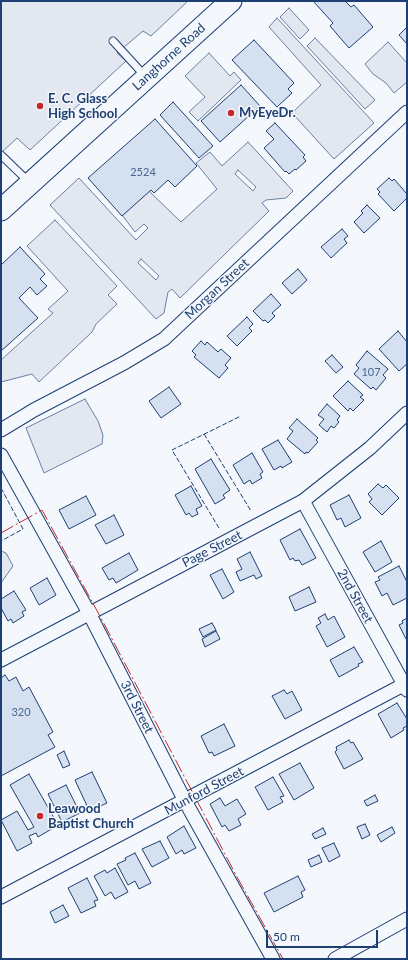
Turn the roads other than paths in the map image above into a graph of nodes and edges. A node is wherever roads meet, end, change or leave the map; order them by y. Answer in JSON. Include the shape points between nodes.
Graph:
{"nodes":[{"id":1,"x":231,"y":1,"type":"edge"},
{"id":2,"x":113,"y":41,"type":"dead end"},
{"id":3,"x":147,"y":78,"type":"junction"},
{"id":4,"x":407,"y":112,"type":"edge"},
{"id":5,"x":1,"y":155,"type":"edge"},
{"id":6,"x":31,"y":183,"type":"junction"},
{"id":7,"x":1,"y":210,"type":"edge"},
{"id":8,"x":407,"y":413,"type":"edge"},
{"id":9,"x":1,"y":430,"type":"edge"},
{"id":10,"x":1,"y":455,"type":"edge"},
{"id":11,"x":303,"y":501,"type":"junction"},
{"id":12,"x":89,"y":613,"type":"junction"},
{"id":13,"x":1,"y":660,"type":"edge"},
{"id":14,"x":406,"y":686,"type":"edge"},
{"id":15,"x":185,"y":801,"type":"junction"},
{"id":16,"x":1,"y":897,"type":"edge"},
{"id":17,"x":407,"y":919,"type":"edge"},
{"id":18,"x":273,"y":959,"type":"edge"},
{"id":19,"x":335,"y":959,"type":"edge"}],
"edges":[{"from":1,"to":3,"type":"main road","name":"Langhorne Road"},
{"from":2,"to":3,"type":"lane"},
{"from":3,"to":6,"type":"main road","name":"Langhorne Road"},
{"from":4,"to":9,"type":"street","name":"Morgan Street","via":[[164,339]]},
{"from":5,"to":6,"type":"lane"},
{"from":6,"to":7,"type":"main road","name":"Langhorne Road"},
{"from":8,"to":11,"type":"street","name":"Page Street","via":[[370,448]]},
{"from":10,"to":12,"type":"street","name":"3rd Street"},
{"from":11,"to":12,"type":"street","name":"Page Street"},
{"from":11,"to":14,"type":"street","name":"2nd Street"},
{"from":12,"to":13,"type":"street","name":"Page Street"},
{"from":12,"to":15,"type":"street","name":"3rd Street"},
{"from":14,"to":15,"type":"street","name":"Munford Street"},
{"from":15,"to":16,"type":"street","name":"Munford Street"},
{"from":15,"to":18,"type":"street","name":"3rd Street"},
{"from":17,"to":19,"type":"street"}]}
